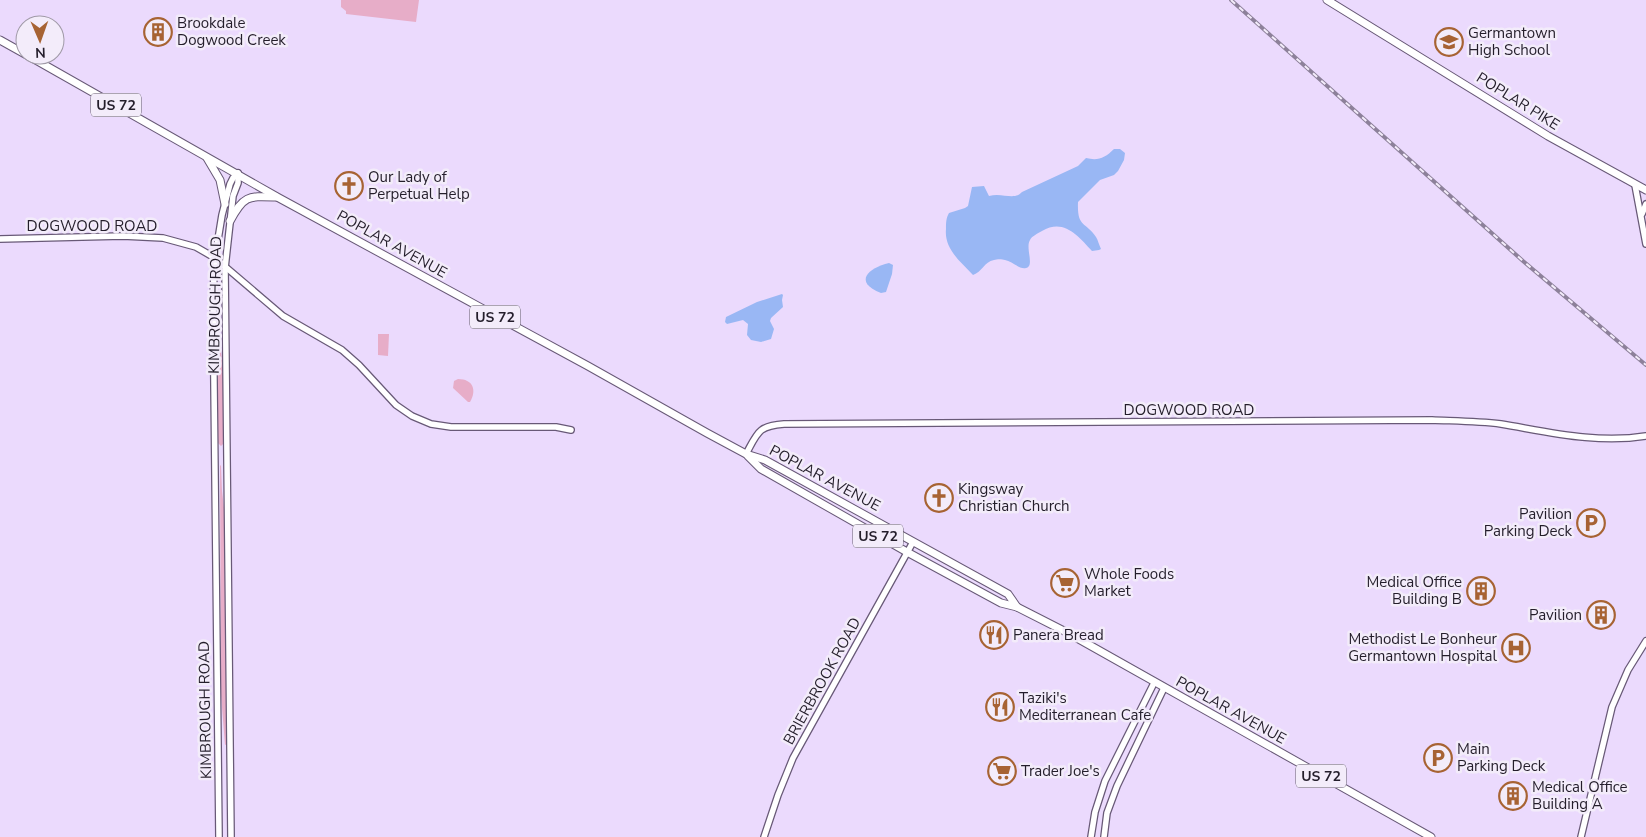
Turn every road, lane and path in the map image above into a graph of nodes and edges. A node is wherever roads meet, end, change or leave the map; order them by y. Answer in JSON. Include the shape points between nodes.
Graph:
{"nodes":[{"id":1,"x":1327,"y":0,"type":"edge"},
{"id":2,"x":0,"y":40,"type":"edge"},
{"id":3,"x":15,"y":48,"type":"edge"},
{"id":4,"x":45,"y":65,"type":"edge"},
{"id":5,"x":205,"y":156,"type":"junction"},
{"id":6,"x":238,"y":173,"type":"junction"},
{"id":7,"x":1635,"y":185,"type":"junction"},
{"id":8,"x":1646,"y":190,"type":"edge"},
{"id":9,"x":279,"y":198,"type":"junction"},
{"id":10,"x":225,"y":204,"type":"junction"},
{"id":11,"x":1646,"y":204,"type":"edge"},
{"id":12,"x":1642,"y":219,"type":"junction"},
{"id":13,"x":230,"y":221,"type":"junction"},
{"id":14,"x":0,"y":239,"type":"edge"},
{"id":15,"x":1646,"y":244,"type":"edge"},
{"id":16,"x":215,"y":258,"type":"junction"},
{"id":17,"x":225,"y":268,"type":"junction"},
{"id":18,"x":571,"y":430,"type":"dead end"},
{"id":19,"x":1646,"y":436,"type":"edge"},
{"id":20,"x":746,"y":454,"type":"junction"},
{"id":21,"x":913,"y":542,"type":"junction"},
{"id":22,"x":907,"y":552,"type":"junction"},
{"id":23,"x":1017,"y":607,"type":"junction"},
{"id":24,"x":1646,"y":641,"type":"edge"},
{"id":25,"x":1154,"y":683,"type":"junction"},
{"id":26,"x":1164,"y":688,"type":"junction"},
{"id":27,"x":219,"y":837,"type":"edge"},
{"id":28,"x":232,"y":837,"type":"edge"},
{"id":29,"x":764,"y":837,"type":"edge"},
{"id":30,"x":1091,"y":837,"type":"edge"},
{"id":31,"x":1104,"y":837,"type":"edge"},
{"id":32,"x":1431,"y":837,"type":"edge"},
{"id":33,"x":1582,"y":837,"type":"edge"}],
"edges":[{"from":1,"to":7,"type":"main road","name":"POPLAR PIKE","via":[[1548,136]]},
{"from":2,"to":3,"type":"main road","name":"POPLAR AVENUE","number":"US 72"},
{"from":4,"to":5,"type":"main road","name":"POPLAR AVENUE","number":"US 72"},
{"from":5,"to":6,"type":"main road","name":"POPLAR AVENUE","number":"US 72"},
{"from":5,"to":10,"type":"main road","via":[[220,180]]},
{"from":6,"to":9,"type":"main road","name":"POPLAR AVENUE","number":"US 72"},
{"from":6,"to":10,"type":"street","name":"KIMBROUGH ROAD","via":[[233,178]]},
{"from":6,"to":13,"type":"street","name":"KIMBROUGH ROAD"},
{"from":7,"to":8,"type":"main road","name":"POPLAR PIKE"},
{"from":7,"to":12,"type":"street"},
{"from":9,"to":13,"type":"main road","via":[[243,200]]},
{"from":9,"to":20,"type":"main road","name":"POPLAR AVENUE","number":"US 72"},
{"from":10,"to":16,"type":"street","name":"KIMBROUGH ROAD"},
{"from":11,"to":12,"type":"street"},
{"from":12,"to":15,"type":"street"},
{"from":13,"to":17,"type":"street","name":"KIMBROUGH ROAD"},
{"from":14,"to":16,"type":"street","name":"DOGWOOD ROAD","via":[[163,238],[196,247]]},
{"from":16,"to":17,"type":"street","name":"DOGWOOD ROAD"},
{"from":16,"to":27,"type":"street","name":"KIMBROUGH ROAD"},
{"from":17,"to":18,"type":"street","name":"DOGWOOD ROAD","via":[[283,316],[342,350],[396,405],[421,421],[451,427],[556,427]]},
{"from":17,"to":28,"type":"street","name":"KIMBROUGH ROAD"},
{"from":19,"to":20,"type":"street","name":"DOGWOOD ROAD","via":[[1564,436],[1500,424],[1441,420],[784,424],[762,428]]},
{"from":20,"to":21,"type":"main road","name":"POPLAR AVENUE","via":[[765,460]]},
{"from":20,"to":22,"type":"main road","name":"POPLAR AVENUE","number":"US 72","via":[[761,469]]},
{"from":21,"to":22,"type":"street","name":"BRIERBROOK ROAD"},
{"from":21,"to":23,"type":"main road","name":"POPLAR AVENUE","via":[[1008,594]]},
{"from":22,"to":23,"type":"main road","name":"POPLAR AVENUE","number":"US 72","via":[[1001,603]]},
{"from":22,"to":29,"type":"street","name":"BRIERBROOK ROAD","via":[[793,758]]},
{"from":23,"to":25,"type":"main road","name":"POPLAR AVENUE","number":"US 72"},
{"from":24,"to":33,"type":"street","via":[[1623,679],[1612,707]]},
{"from":25,"to":26,"type":"main road","name":"POPLAR AVENUE","number":"US 72"},
{"from":25,"to":30,"type":"street","via":[[1105,781]]},
{"from":26,"to":31,"type":"street","via":[[1117,786],[1107,813]]},
{"from":26,"to":32,"type":"main road","name":"POPLAR AVENUE","number":"US 72"}]}
